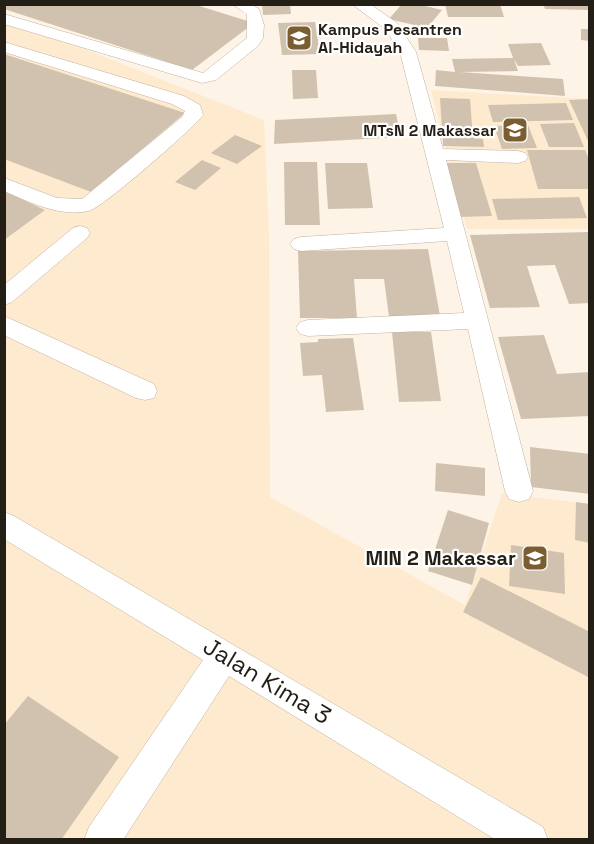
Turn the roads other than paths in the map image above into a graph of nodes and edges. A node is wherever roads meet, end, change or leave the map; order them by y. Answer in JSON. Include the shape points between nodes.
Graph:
{"nodes":[{"id":1,"x":239,"y":4,"type":"edge"},
{"id":2,"x":359,"y":4,"type":"edge"},
{"id":3,"x":4,"y":19,"type":"edge"},
{"id":4,"x":4,"y":47,"type":"edge"},
{"id":5,"x":435,"y":154,"type":"junction"},
{"id":6,"x":518,"y":157,"type":"dead end"},
{"id":7,"x":4,"y":184,"type":"edge"},
{"id":8,"x":80,"y":233,"type":"dead end"},
{"id":9,"x":456,"y":234,"type":"junction"},
{"id":10,"x":301,"y":244,"type":"dead end"},
{"id":11,"x":4,"y":297,"type":"edge"},
{"id":12,"x":478,"y":320,"type":"junction"},
{"id":13,"x":4,"y":324,"type":"edge"},
{"id":14,"x":308,"y":328,"type":"dead end"},
{"id":15,"x":145,"y":391,"type":"dead end"},
{"id":16,"x":519,"y":491,"type":"dead end"},
{"id":17,"x":4,"y":524,"type":"edge"},
{"id":18,"x":224,"y":656,"type":"junction"},
{"id":19,"x":102,"y":840,"type":"edge"},
{"id":20,"x":530,"y":840,"type":"edge"}],
"edges":[{"from":1,"to":3,"type":"street","via":[[254,12],[255,38],[202,78]]},
{"from":2,"to":5,"type":"street","via":[[381,17],[404,42]]},
{"from":4,"to":7,"type":"street","via":[[178,100],[194,109],[194,115],[88,206],[58,206]]},
{"from":5,"to":6,"type":"street"},
{"from":5,"to":9,"type":"street"},
{"from":8,"to":11,"type":"street"},
{"from":9,"to":10,"type":"street"},
{"from":9,"to":12,"type":"street"},
{"from":12,"to":14,"type":"street"},
{"from":12,"to":16,"type":"street"},
{"from":13,"to":15,"type":"street"},
{"from":17,"to":18,"type":"street","name":"Jalan Kima 3"},
{"from":18,"to":19,"type":"street"},
{"from":18,"to":20,"type":"street","name":"Jalan Kima 3"}]}
